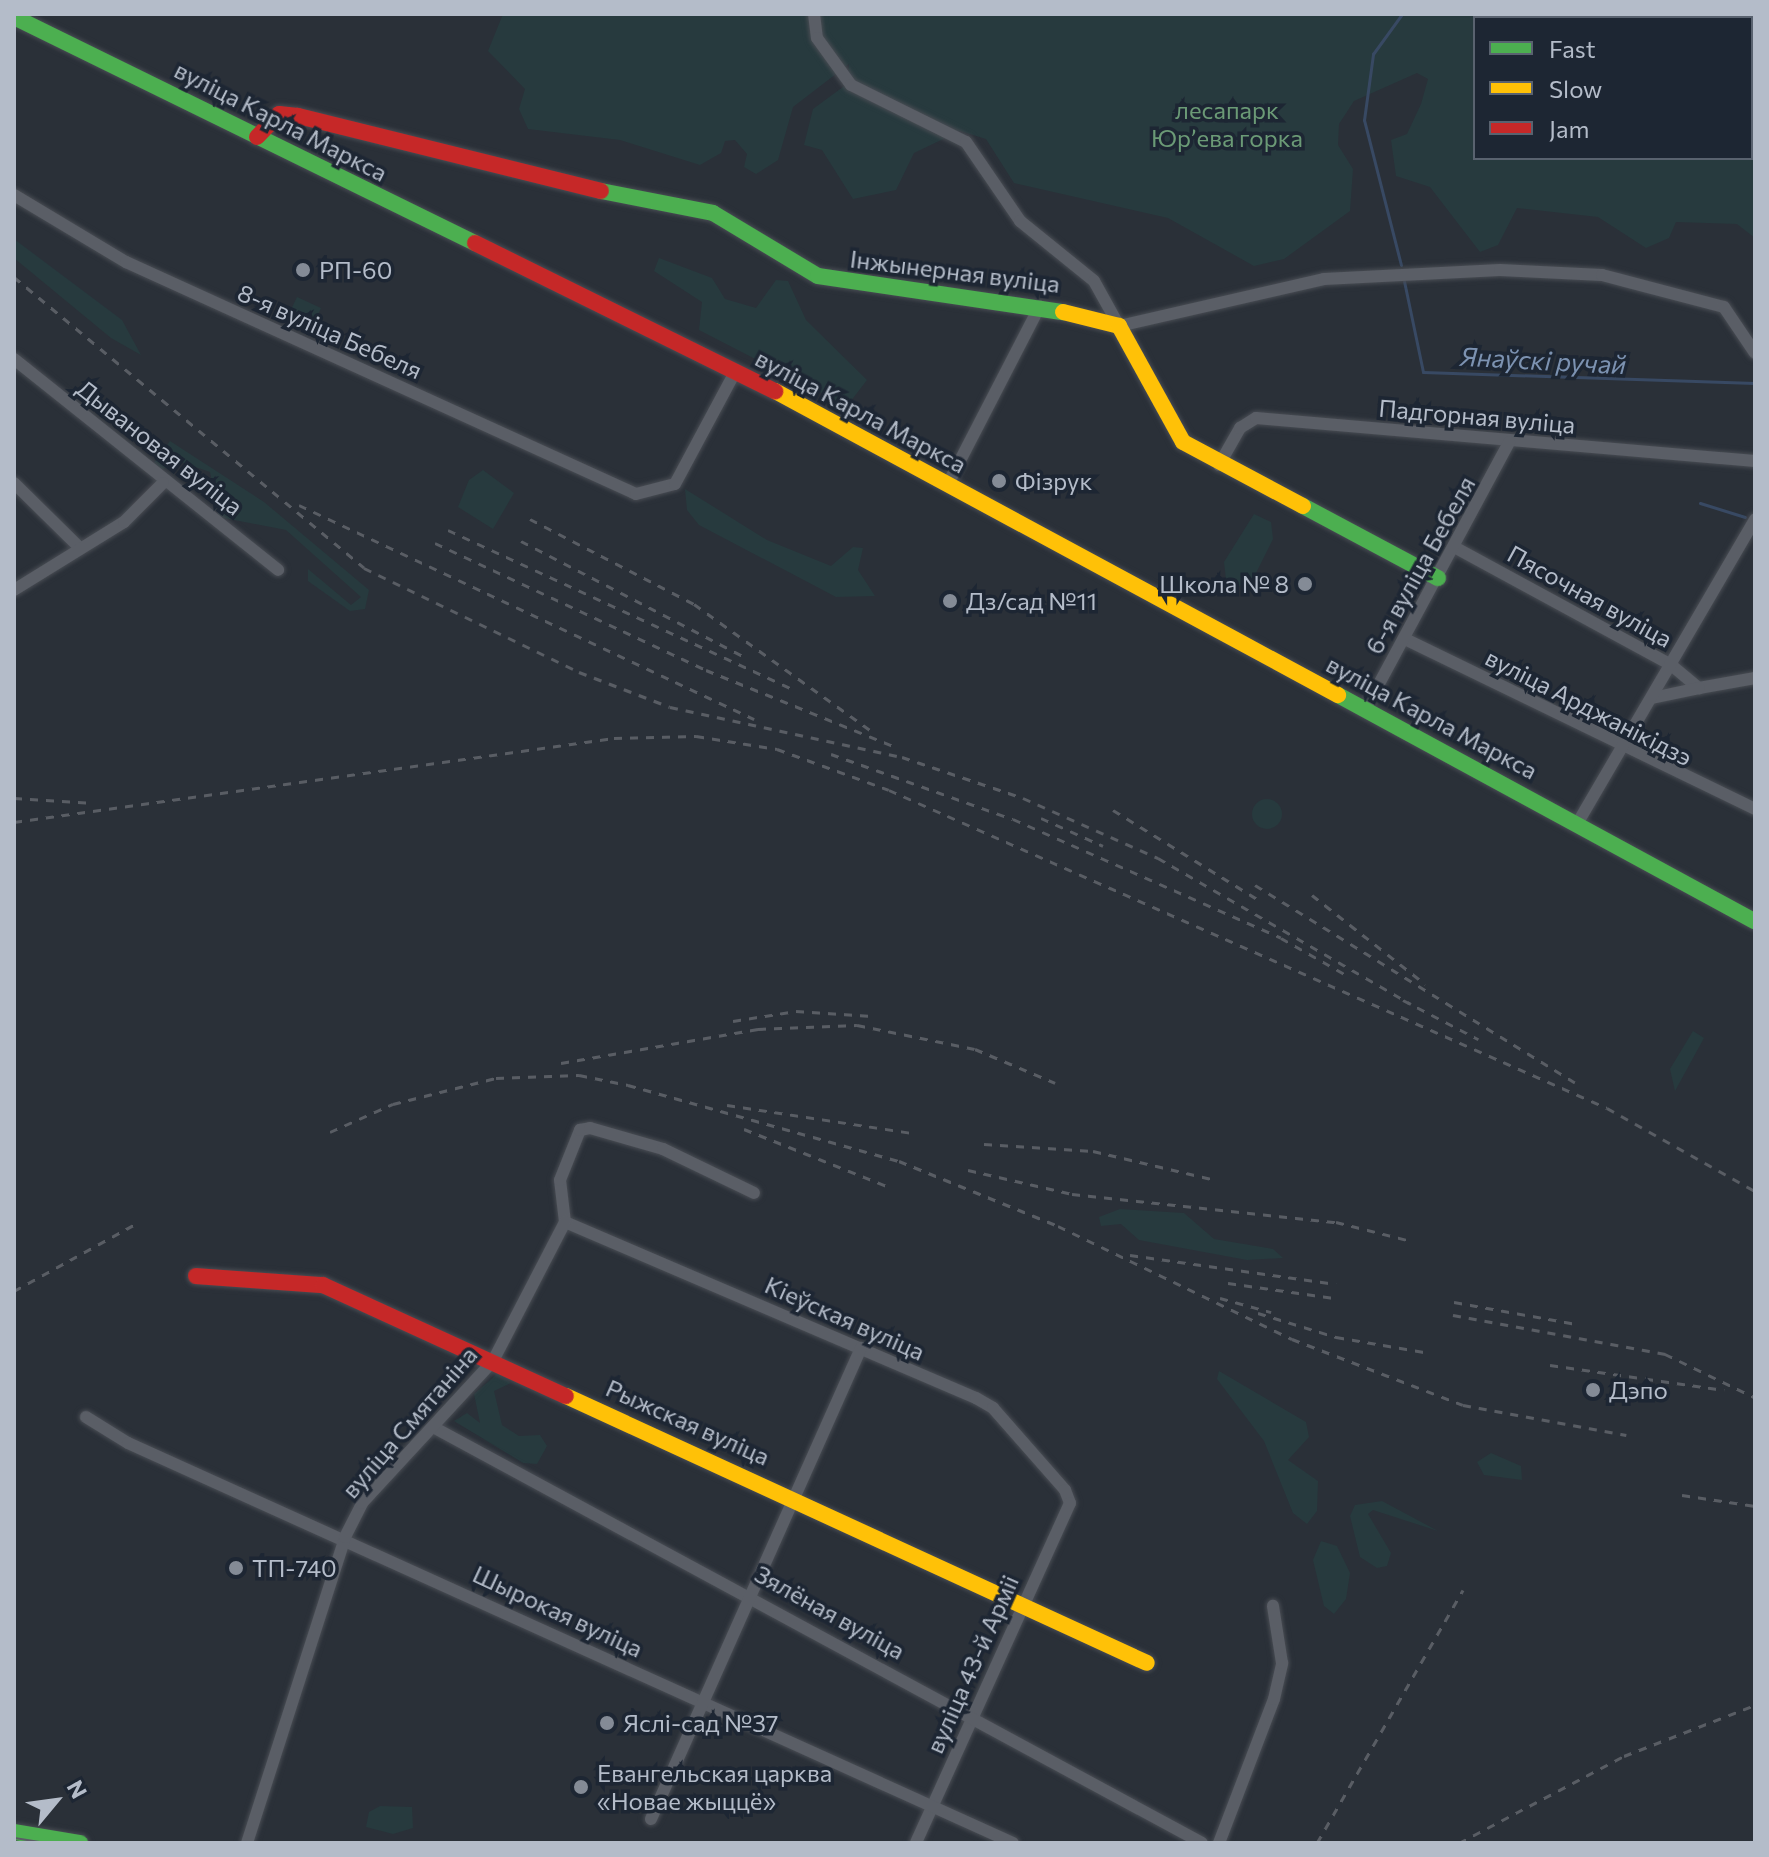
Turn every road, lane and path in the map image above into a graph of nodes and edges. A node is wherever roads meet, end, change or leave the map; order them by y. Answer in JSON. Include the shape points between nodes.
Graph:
{"nodes":[{"id":1,"x":814,"y":14,"type":"edge"},
{"id":2,"x":14,"y":17,"type":"edge"},
{"id":3,"x":257,"y":137,"type":"junction"},
{"id":4,"x":14,"y":195,"type":"edge"},
{"id":5,"x":1040,"y":306,"type":"junction"},
{"id":6,"x":1119,"y":326,"type":"junction"},
{"id":7,"x":1755,"y":353,"type":"edge"},
{"id":8,"x":14,"y":359,"type":"edge"},
{"id":9,"x":736,"y":370,"type":"junction"},
{"id":10,"x":1509,"y":442,"type":"junction"},
{"id":11,"x":1755,"y":461,"type":"edge"},
{"id":12,"x":1219,"y":465,"type":"junction"},
{"id":13,"x":14,"y":483,"type":"edge"},
{"id":14,"x":163,"y":483,"type":"junction"},
{"id":15,"x":948,"y":484,"type":"junction"},
{"id":16,"x":1755,"y":519,"type":"edge"},
{"id":17,"x":80,"y":548,"type":"junction"},
{"id":18,"x":1456,"y":548,"type":"junction"},
{"id":19,"x":278,"y":570,"type":"dead end"},
{"id":20,"x":1438,"y":578,"type":"junction"},
{"id":21,"x":14,"y":590,"type":"edge"},
{"id":22,"x":1405,"y":639,"type":"junction"},
{"id":23,"x":1670,"y":664,"type":"junction"},
{"id":24,"x":1755,"y":678,"type":"edge"},
{"id":25,"x":1699,"y":688,"type":"junction"},
{"id":26,"x":1652,"y":698,"type":"junction"},
{"id":27,"x":1366,"y":708,"type":"junction"},
{"id":28,"x":1622,"y":750,"type":"junction"},
{"id":29,"x":1755,"y":809,"type":"edge"},
{"id":30,"x":1577,"y":824,"type":"junction"},
{"id":31,"x":1755,"y":921,"type":"edge"},
{"id":32,"x":754,"y":1193,"type":"dead end"},
{"id":33,"x":565,"y":1222,"type":"junction"},
{"id":34,"x":196,"y":1276,"type":"dead end"},
{"id":35,"x":861,"y":1348,"type":"junction"},
{"id":36,"x":493,"y":1361,"type":"junction"},
{"id":37,"x":86,"y":1417,"type":"dead end"},
{"id":38,"x":433,"y":1427,"type":"junction"},
{"id":39,"x":796,"y":1496,"type":"junction"},
{"id":40,"x":1070,"y":1503,"type":"joint"},
{"id":41,"x":345,"y":1537,"type":"junction"},
{"id":42,"x":753,"y":1594,"type":"junction"},
{"id":43,"x":1023,"y":1604,"type":"junction"},
{"id":44,"x":1273,"y":1606,"type":"dead end"},
{"id":45,"x":1147,"y":1663,"type":"dead end"},
{"id":46,"x":703,"y":1703,"type":"junction"},
{"id":47,"x":973,"y":1715,"type":"junction"},
{"id":48,"x":931,"y":1808,"type":"junction"},
{"id":49,"x":651,"y":1819,"type":"dead end"},
{"id":50,"x":14,"y":1832,"type":"edge"},
{"id":51,"x":80,"y":1843,"type":"edge"},
{"id":52,"x":247,"y":1843,"type":"edge"},
{"id":53,"x":916,"y":1843,"type":"edge"},
{"id":54,"x":1013,"y":1843,"type":"edge"},
{"id":55,"x":1202,"y":1843,"type":"edge"},
{"id":56,"x":1219,"y":1843,"type":"edge"}],
"edges":[{"from":1,"to":6,"type":"street","via":[[817,38],[851,85],[966,142],[1020,221],[1094,281]]},
{"from":2,"to":3,"type":"street","name":"вуліца Карла Маркса"},
{"from":3,"to":5,"type":"street","name":"Інжынерная вуліца","via":[[279,114],[298,116],[507,172],[713,213],[818,276]]},
{"from":3,"to":9,"type":"street","name":"вуліца Карла Маркса"},
{"from":4,"to":9,"type":"street","name":"8-я вуліца Бебеля","via":[[126,262],[636,494],[675,484]]},
{"from":5,"to":6,"type":"street","name":"Інжынерная вуліца"},
{"from":5,"to":15,"type":"street"},
{"from":6,"to":7,"type":"street","via":[[1324,279],[1500,270],[1602,275],[1724,307]]},
{"from":6,"to":12,"type":"street","via":[[1171,430]]},
{"from":8,"to":14,"type":"street","name":"Дывановая вуліца"},
{"from":9,"to":15,"type":"street","name":"вуліца Карла Маркса"},
{"from":10,"to":11,"type":"street","name":"Падгорная вуліца"},
{"from":10,"to":12,"type":"street","name":"Падгорная вуліца","via":[[1256,418],[1240,428]]},
{"from":10,"to":18,"type":"street","name":"6-я вуліца Бебеля"},
{"from":12,"to":20,"type":"street"},
{"from":13,"to":17,"type":"street"},
{"from":14,"to":17,"type":"street","via":[[124,522]]},
{"from":14,"to":19,"type":"street","name":"Дывановая вуліца"},
{"from":15,"to":27,"type":"street","name":"вуліца Карла Маркса"},
{"from":16,"to":23,"type":"street"},
{"from":17,"to":21,"type":"street"},
{"from":18,"to":20,"type":"street","name":"6-я вуліца Бебеля"},
{"from":18,"to":23,"type":"street","name":"Пясочная вуліца"},
{"from":20,"to":22,"type":"street","name":"6-я вуліца Бебеля"},
{"from":22,"to":27,"type":"street","name":"6-я вуліца Бебеля"},
{"from":22,"to":28,"type":"street","name":"вуліца Арджанікідзэ"},
{"from":23,"to":25,"type":"street","name":"Пясочная вуліца"},
{"from":23,"to":26,"type":"street"},
{"from":24,"to":25,"type":"street"},
{"from":25,"to":26,"type":"street"},
{"from":26,"to":28,"type":"street"},
{"from":27,"to":30,"type":"street","name":"вуліца Карла Маркса"},
{"from":28,"to":29,"type":"street","name":"вуліца Арджанікідзэ"},
{"from":28,"to":30,"type":"street"},
{"from":30,"to":31,"type":"street","name":"вуліца Карла Маркса"},
{"from":32,"to":33,"type":"street","via":[[663,1149],[590,1128],[580,1130],[560,1180]]},
{"from":33,"to":35,"type":"street","name":"Кіеўская вуліца"},
{"from":33,"to":36,"type":"street","name":"вуліца Смятаніна"},
{"from":34,"to":36,"type":"street","name":"Рыжская вуліца","via":[[323,1285]]},
{"from":35,"to":39,"type":"street"},
{"from":35,"to":40,"type":"street","name":"Кіеўская вуліца","via":[[993,1408]]},
{"from":36,"to":38,"type":"street","name":"вуліца Смятаніна"},
{"from":36,"to":39,"type":"street","name":"Рыжская вуліца"},
{"from":37,"to":41,"type":"street","name":"Шырокая вуліца","via":[[128,1443]]},
{"from":38,"to":41,"type":"street","name":"вуліца Смятаніна","via":[[362,1503]]},
{"from":38,"to":42,"type":"street","name":"Зялёная вуліца"},
{"from":39,"to":42,"type":"street"},
{"from":39,"to":43,"type":"street","name":"Рыжская вуліца"},
{"from":40,"to":43,"type":"street","name":"вуліца 43-й Арміі"},
{"from":41,"to":46,"type":"street","name":"Шырокая вуліца"},
{"from":41,"to":52,"type":"street","name":"вуліца Смятаніна"},
{"from":42,"to":46,"type":"street"},
{"from":42,"to":47,"type":"street","name":"Зялёная вуліца"},
{"from":43,"to":45,"type":"street","name":"Рыжская вуліца"},
{"from":43,"to":47,"type":"street","name":"вуліца 43-й Арміі"},
{"from":44,"to":56,"type":"street","via":[[1282,1663],[1274,1699]]},
{"from":46,"to":48,"type":"street","name":"Шырокая вуліца"},
{"from":46,"to":49,"type":"street"},
{"from":47,"to":48,"type":"street","name":"вуліца 43-й Арміі"},
{"from":47,"to":55,"type":"street","name":"Зялёная вуліца"},
{"from":48,"to":53,"type":"street","name":"вуліца 43-й Арміі"},
{"from":48,"to":54,"type":"street","name":"Шырокая вуліца"},
{"from":50,"to":51,"type":"street"}]}
